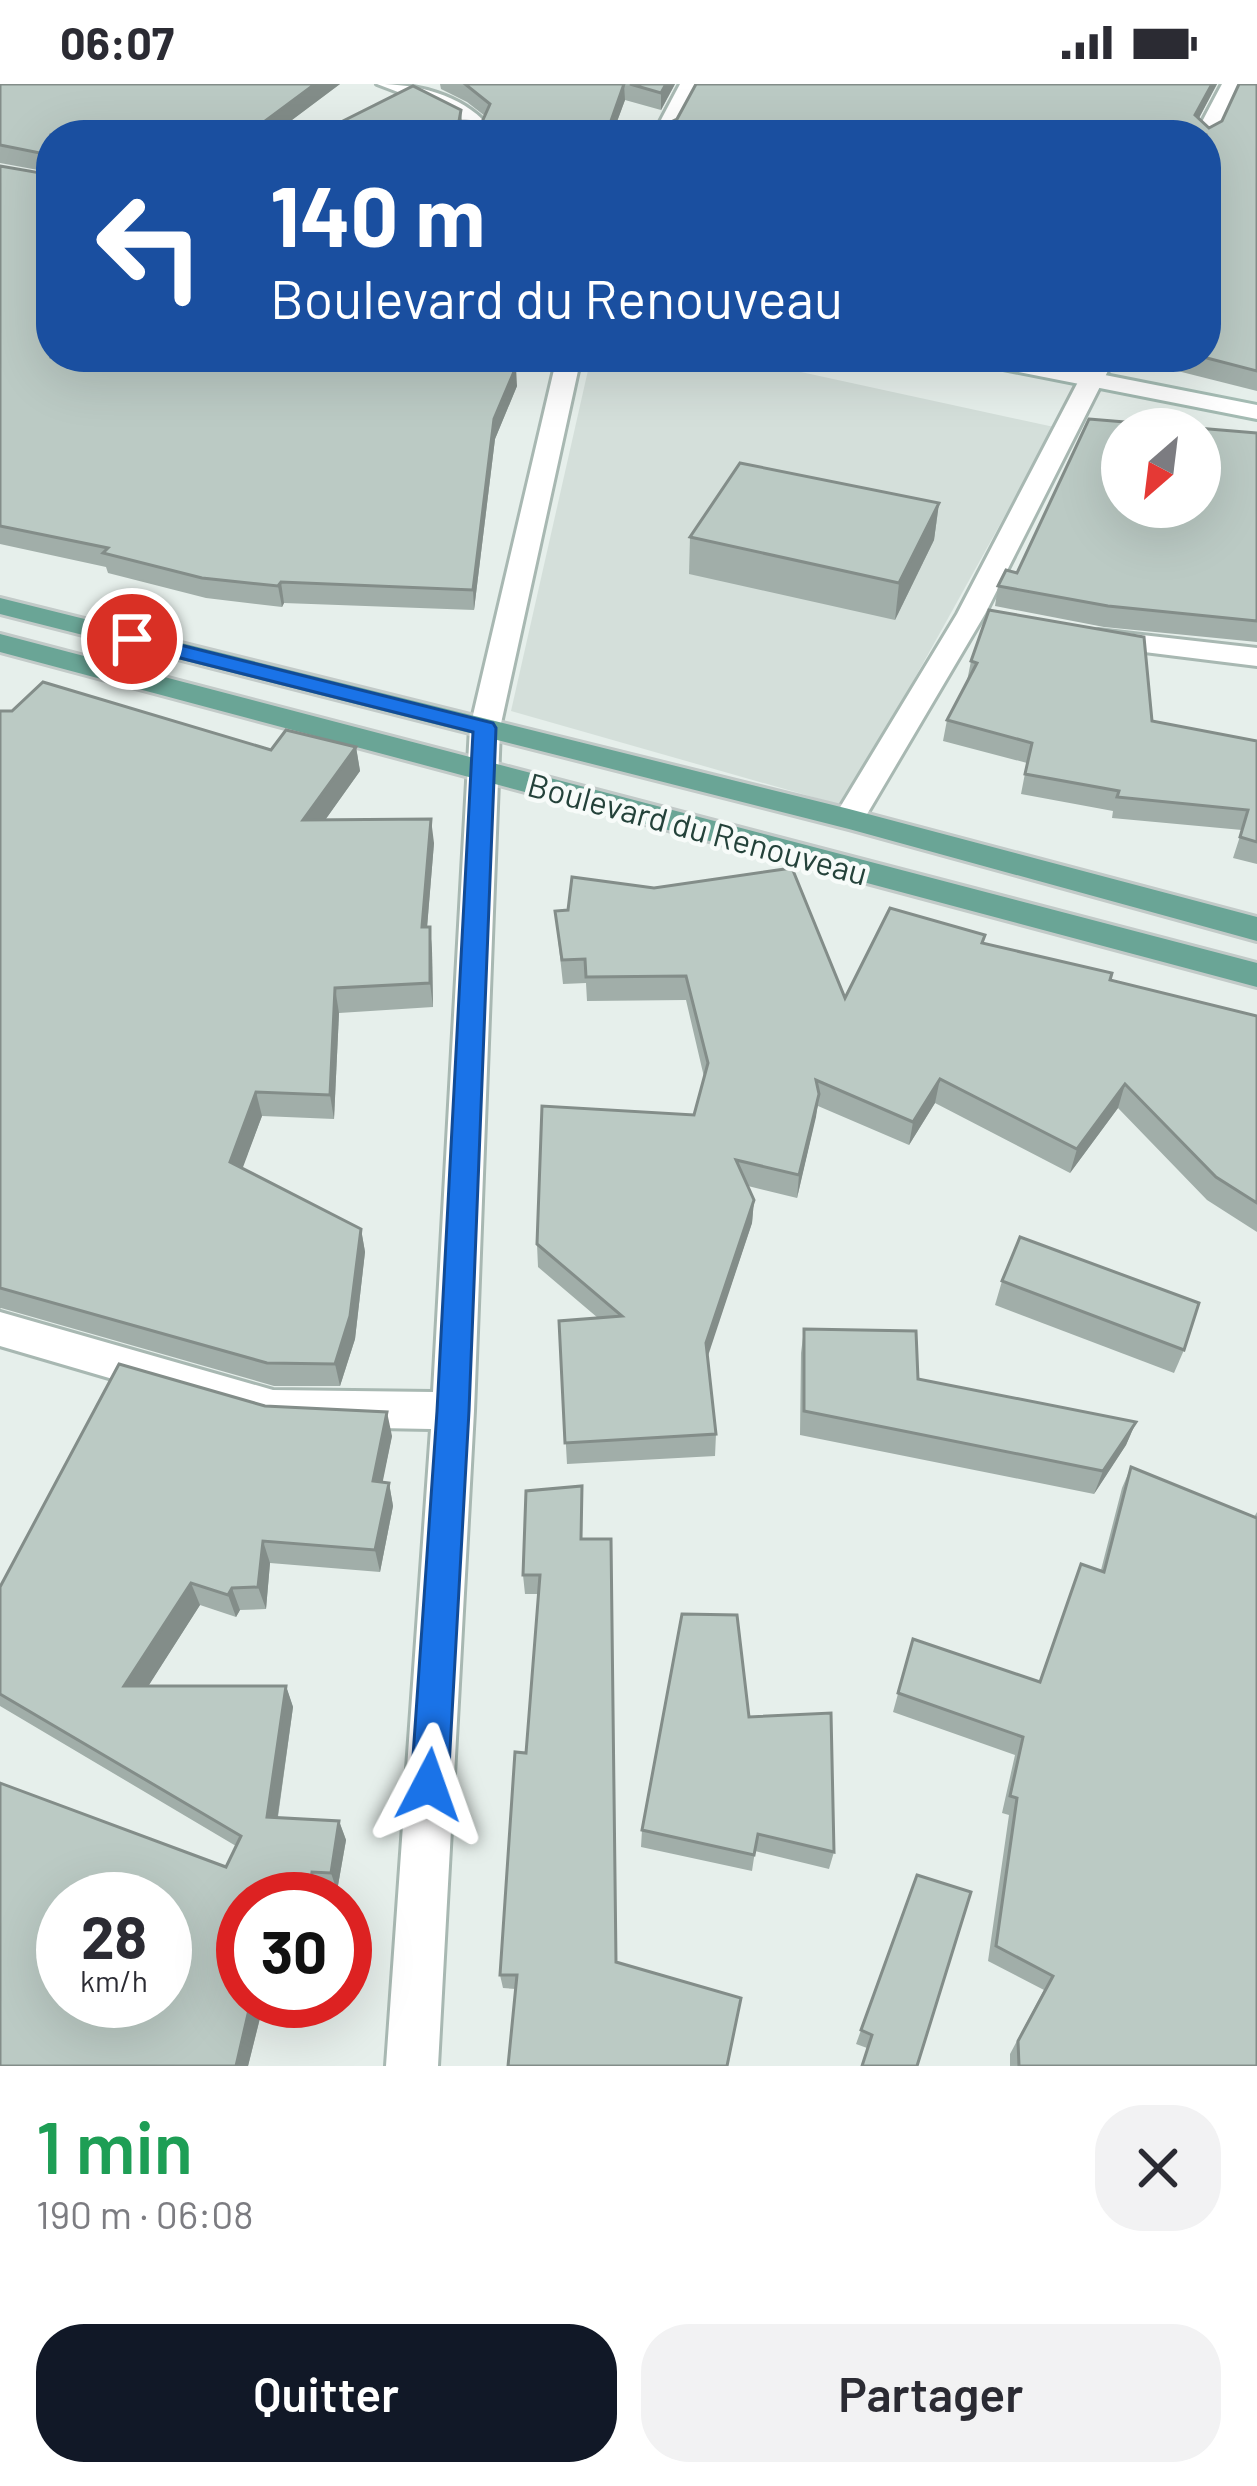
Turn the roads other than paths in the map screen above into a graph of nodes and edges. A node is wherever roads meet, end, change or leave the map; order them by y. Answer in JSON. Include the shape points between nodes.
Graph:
{"nodes":[{"id":1,"x":387,"y":84,"type":"edge"},
{"id":2,"x":690,"y":84,"type":"edge"},
{"id":3,"x":1232,"y":84,"type":"edge"},
{"id":4,"x":473,"y":120,"type":"edge"},
{"id":5,"x":671,"y":120,"type":"edge"},
{"id":6,"x":1213,"y":120,"type":"edge"},
{"id":7,"x":566,"y":372,"type":"edge"},
{"id":8,"x":1097,"y":372,"type":"edge"},
{"id":9,"x":1113,"y":372,"type":"edge"},
{"id":10,"x":1257,"y":412,"type":"edge"},
{"id":11,"x":0,"y":606,"type":"edge"},
{"id":12,"x":1059,"y":632,"type":"edge"},
{"id":13,"x":0,"y":643,"type":"edge"},
{"id":14,"x":1257,"y":656,"type":"edge"},
{"id":15,"x":485,"y":728,"type":"junction"},
{"id":16,"x":483,"y":771,"type":"junction"},
{"id":17,"x":849,"y":819,"type":"junction"},
{"id":18,"x":1257,"y":929,"type":"edge"},
{"id":19,"x":1257,"y":975,"type":"edge"},
{"id":20,"x":0,"y":1329,"type":"edge"},
{"id":21,"x":453,"y":1411,"type":"junction"},
{"id":22,"x":412,"y":2066,"type":"edge"}],
"edges":[{"from":1,"to":4,"type":"street"},
{"from":2,"to":5,"type":"street"},
{"from":3,"to":6,"type":"street"},
{"from":7,"to":15,"type":"street"},
{"from":8,"to":17,"type":"street","via":[[982,616]]},
{"from":9,"to":10,"type":"street"},
{"from":11,"to":15,"type":"main road","name":"Boulevard du Renouveau"},
{"from":12,"to":14,"type":"street"},
{"from":13,"to":16,"type":"main road","name":"Boulevard du Renouveau"},
{"from":15,"to":16,"type":"street"},
{"from":15,"to":17,"type":"main road","name":"Boulevard du Renouveau"},
{"from":16,"to":19,"type":"main road","name":"Boulevard du Renouveau"},
{"from":16,"to":21,"type":"street"},
{"from":17,"to":18,"type":"main road","name":"Boulevard du Renouveau"},
{"from":20,"to":21,"type":"street","via":[[273,1408]]},
{"from":21,"to":22,"type":"street"}]}
